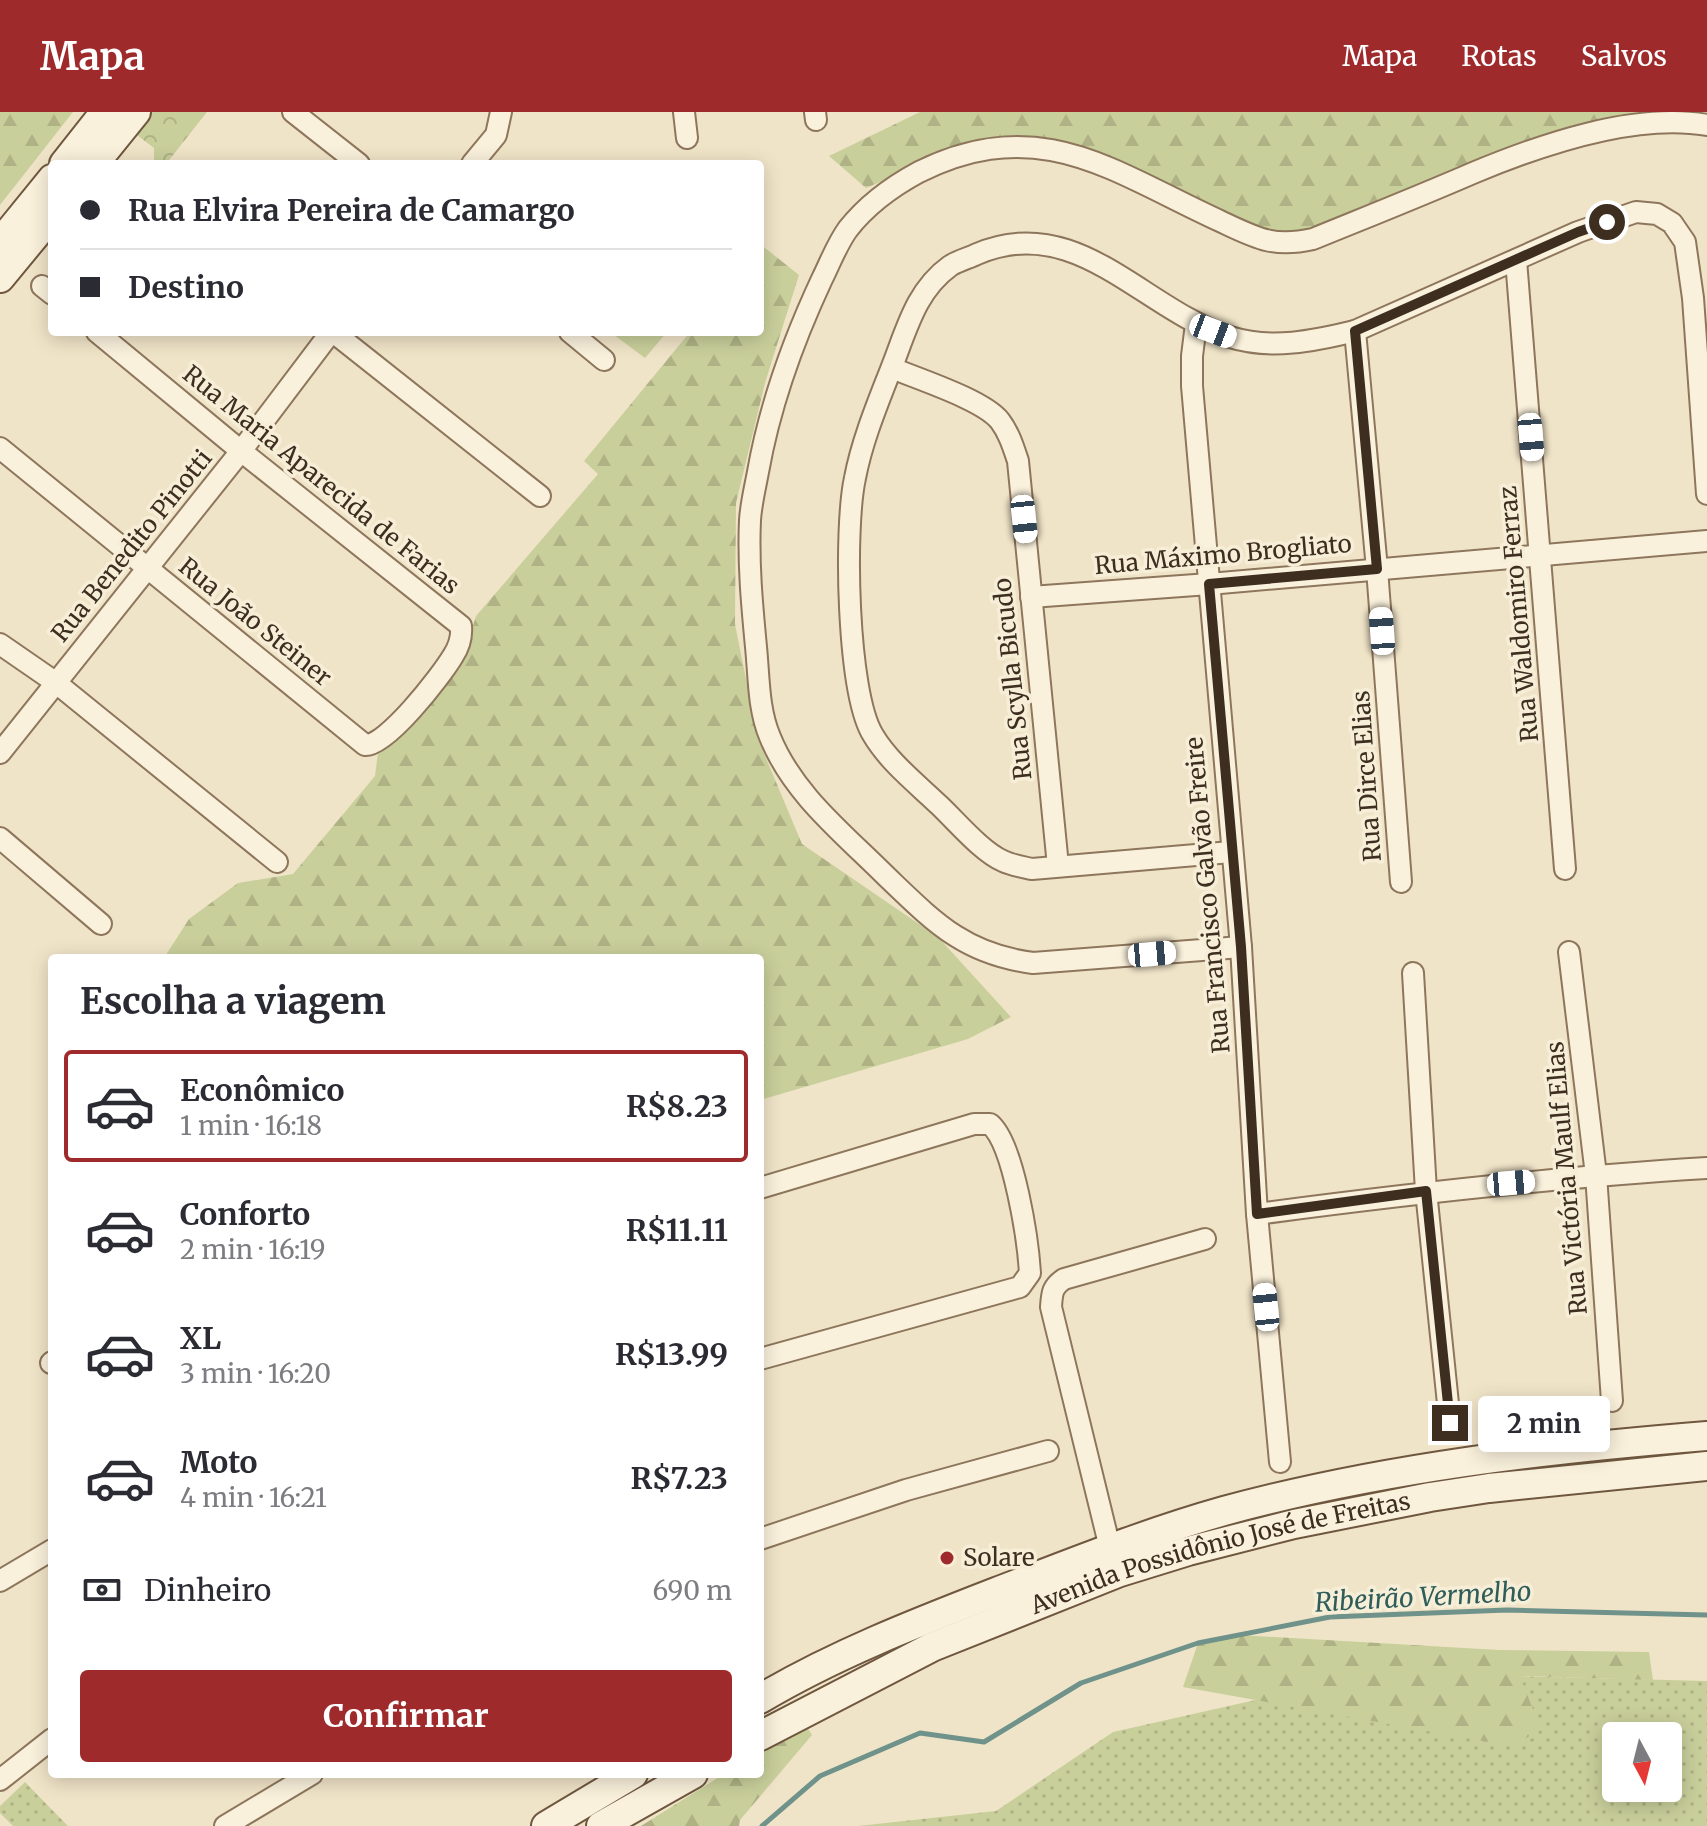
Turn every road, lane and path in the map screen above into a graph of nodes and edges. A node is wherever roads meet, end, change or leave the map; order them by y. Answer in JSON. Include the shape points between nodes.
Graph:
{"nodes":[{"id":1,"x":105,"y":112,"type":"edge"},
{"id":2,"x":136,"y":112,"type":"edge"},
{"id":3,"x":293,"y":112,"type":"edge"},
{"id":4,"x":501,"y":112,"type":"edge"},
{"id":5,"x":684,"y":112,"type":"edge"},
{"id":6,"x":1707,"y":125,"type":"edge"},
{"id":7,"x":687,"y":138,"type":"dead end"},
{"id":8,"x":67,"y":160,"type":"edge"},
{"id":9,"x":97,"y":160,"type":"edge"},
{"id":10,"x":354,"y":160,"type":"edge"},
{"id":11,"x":475,"y":160,"type":"edge"},
{"id":12,"x":48,"y":184,"type":"edge"},
{"id":13,"x":48,"y":220,"type":"edge"},
{"id":14,"x":0,"y":243,"type":"edge"},
{"id":15,"x":1516,"y":260,"type":"junction"},
{"id":16,"x":0,"y":278,"type":"edge"},
{"id":17,"x":1196,"y":324,"type":"junction"},
{"id":18,"x":1355,"y":331,"type":"junction"},
{"id":19,"x":102,"y":336,"type":"edge"},
{"id":20,"x":329,"y":336,"type":"edge"},
{"id":21,"x":337,"y":336,"type":"edge"},
{"id":22,"x":575,"y":336,"type":"edge"},
{"id":23,"x":604,"y":360,"type":"dead end"},
{"id":24,"x":892,"y":368,"type":"junction"},
{"id":25,"x":0,"y":448,"type":"edge"},
{"id":26,"x":241,"y":451,"type":"junction"},
{"id":27,"x":1707,"y":494,"type":"edge"},
{"id":28,"x":540,"y":496,"type":"dead end"},
{"id":29,"x":1707,"y":541,"type":"edge"},
{"id":30,"x":1541,"y":555,"type":"junction"},
{"id":31,"x":148,"y":568,"type":"junction"},
{"id":32,"x":1377,"y":569,"type":"junction"},
{"id":33,"x":1209,"y":584,"type":"junction"},
{"id":34,"x":1031,"y":597,"type":"junction"},
{"id":35,"x":0,"y":644,"type":"edge"},
{"id":36,"x":55,"y":682,"type":"junction"},
{"id":37,"x":365,"y":745,"type":"joint"},
{"id":38,"x":0,"y":753,"type":"edge"},
{"id":39,"x":0,"y":838,"type":"edge"},
{"id":40,"x":1231,"y":852,"type":"junction"},
{"id":41,"x":277,"y":862,"type":"dead end"},
{"id":42,"x":1058,"y":866,"type":"junction"},
{"id":43,"x":1565,"y":869,"type":"dead end"},
{"id":44,"x":1401,"y":882,"type":"dead end"},
{"id":45,"x":101,"y":924,"type":"dead end"},
{"id":46,"x":1241,"y":947,"type":"junction"},
{"id":47,"x":1569,"y":952,"type":"dead end"},
{"id":48,"x":1413,"y":973,"type":"dead end"},
{"id":49,"x":1707,"y":1168,"type":"edge"},
{"id":50,"x":1596,"y":1175,"type":"junction"},
{"id":51,"x":764,"y":1187,"type":"edge"},
{"id":52,"x":1426,"y":1191,"type":"junction"},
{"id":53,"x":1257,"y":1214,"type":"junction"},
{"id":54,"x":1205,"y":1239,"type":"dead end"},
{"id":55,"x":764,"y":1358,"type":"edge"},
{"id":56,"x":1612,"y":1401,"type":"dead end"},
{"id":57,"x":1450,"y":1423,"type":"dead end"},
{"id":58,"x":1707,"y":1436,"type":"edge"},
{"id":59,"x":1048,"y":1451,"type":"dead end"},
{"id":60,"x":1280,"y":1462,"type":"dead end"},
{"id":61,"x":1707,"y":1466,"type":"edge"},
{"id":62,"x":1227,"y":1511,"type":"junction"},
{"id":63,"x":764,"y":1538,"type":"edge"},
{"id":64,"x":1236,"y":1538,"type":"junction"},
{"id":65,"x":48,"y":1552,"type":"edge"},
{"id":66,"x":1115,"y":1560,"type":"junction"},
{"id":67,"x":0,"y":1581,"type":"edge"},
{"id":68,"x":764,"y":1697,"type":"edge"},
{"id":69,"x":764,"y":1734,"type":"edge"},
{"id":70,"x":48,"y":1742,"type":"edge"},
{"id":71,"x":305,"y":1778,"type":"edge"},
{"id":72,"x":626,"y":1778,"type":"edge"},
{"id":73,"x":686,"y":1778,"type":"edge"},
{"id":74,"x":0,"y":1780,"type":"edge"},
{"id":75,"x":225,"y":1826,"type":"edge"},
{"id":76,"x":546,"y":1826,"type":"edge"},
{"id":77,"x":601,"y":1826,"type":"edge"}],
"edges":[{"from":1,"to":8,"type":"street"},
{"from":2,"to":9,"type":"street"},
{"from":3,"to":10,"type":"street"},
{"from":4,"to":11,"type":"street","via":[[496,135]]},
{"from":5,"to":7,"type":"street"},
{"from":6,"to":46,"type":"street","via":[[1661,113],[1581,128],[1290,244],[1263,241],[1108,164],[1028,142],[970,150],[920,171],[878,199],[843,237],[782,376],[750,517],[750,593],[761,701],[783,765],[800,791],[914,902],[973,948],[1033,963]]},
{"from":12,"to":14,"type":"street"},
{"from":13,"to":16,"type":"street"},
{"from":15,"to":18,"type":"street"},
{"from":15,"to":27,"type":"street","via":[[1636,212],[1657,214],[1672,223],[1685,242],[1693,298]]},
{"from":15,"to":30,"type":"street","name":"Rua Waldomiro Ferraz"},
{"from":17,"to":18,"type":"street","via":[[1231,338],[1268,344]]},
{"from":17,"to":24,"type":"street","via":[[1098,262],[1052,244],[998,245],[950,266],[916,302]]},
{"from":17,"to":33,"type":"street","name":"Rua Francisco Galvão Freire","via":[[1192,386]]},
{"from":18,"to":32,"type":"street","name":"Rua Dirce Elias"},
{"from":19,"to":26,"type":"street","name":"Rua Maria Aparecida de Farias"},
{"from":20,"to":26,"type":"street","name":"Rua Benedito Pinotti"},
{"from":21,"to":28,"type":"street"},
{"from":22,"to":23,"type":"street"},
{"from":24,"to":34,"type":"street","name":"Rua Scylla Bicudo","via":[[984,407],[1010,437],[1018,461]]},
{"from":24,"to":42,"type":"street","via":[[863,448],[851,501],[850,595],[861,707],[873,735],[895,761],[1002,861],[1032,869]]},
{"from":25,"to":31,"type":"street","name":"Rua João Steiner"},
{"from":26,"to":31,"type":"street","name":"Rua Benedito Pinotti"},
{"from":26,"to":37,"type":"street","name":"Rua Maria Aparecida de Farias","via":[[461,626],[454,655],[421,697],[387,736]]},
{"from":29,"to":30,"type":"street","name":"Rua Máximo Brogliato"},
{"from":30,"to":32,"type":"street","name":"Rua Máximo Brogliato"},
{"from":30,"to":43,"type":"street","name":"Rua Waldomiro Ferraz"},
{"from":31,"to":36,"type":"street","name":"Rua Benedito Pinotti"},
{"from":31,"to":37,"type":"street","name":"Rua João Steiner"},
{"from":32,"to":33,"type":"street","name":"Rua Máximo Brogliato"},
{"from":32,"to":44,"type":"street","name":"Rua Dirce Elias"},
{"from":33,"to":34,"type":"street","name":"Rua Máximo Brogliato"},
{"from":33,"to":40,"type":"street","name":"Rua Francisco Galvão Freire"},
{"from":34,"to":42,"type":"street","name":"Rua Scylla Bicudo"},
{"from":35,"to":36,"type":"street"},
{"from":36,"to":38,"type":"street","name":"Rua Benedito Pinotti"},
{"from":36,"to":41,"type":"street"},
{"from":39,"to":45,"type":"street"},
{"from":40,"to":42,"type":"street"},
{"from":40,"to":46,"type":"street","name":"Rua Francisco Galvão Freire"},
{"from":46,"to":53,"type":"street","name":"Rua Francisco Galvão Freire"},
{"from":47,"to":50,"type":"street","name":"Rua Victória Maulf Elias"},
{"from":48,"to":52,"type":"street"},
{"from":49,"to":50,"type":"street"},
{"from":50,"to":52,"type":"street"},
{"from":50,"to":56,"type":"street","name":"Rua Victória Maulf Elias"},
{"from":51,"to":55,"type":"street","via":[[974,1124],[990,1124],[1002,1140],[1016,1184],[1030,1273],[1020,1287]]},
{"from":52,"to":53,"type":"street"},
{"from":52,"to":57,"type":"street"},
{"from":53,"to":60,"type":"street","name":"Rua Francisco Galvão Freire"},
{"from":54,"to":66,"type":"street","via":[[1064,1279],[1052,1291],[1051,1307]]},
{"from":58,"to":62,"type":"street","name":"Avenida Possidônio José de Freitas","via":[[1426,1467]]},
{"from":59,"to":63,"type":"street","via":[[906,1490]]},
{"from":61,"to":64,"type":"street","name":"Avenida Possidônio José de Freitas","via":[[1430,1497]]},
{"from":62,"to":64,"type":"street"},
{"from":62,"to":66,"type":"street","name":"Avenida Possidônio José de Freitas"},
{"from":64,"to":66,"type":"street","name":"Avenida Possidônio José de Freitas"},
{"from":65,"to":67,"type":"street"},
{"from":66,"to":68,"type":"street","name":"Avenida Possidônio José de Freitas","via":[[912,1625]]},
{"from":66,"to":69,"type":"street","name":"Avenida Possidônio José de Freitas"},
{"from":70,"to":74,"type":"street"},
{"from":71,"to":75,"type":"street"},
{"from":72,"to":76,"type":"street"},
{"from":73,"to":77,"type":"street"}]}
